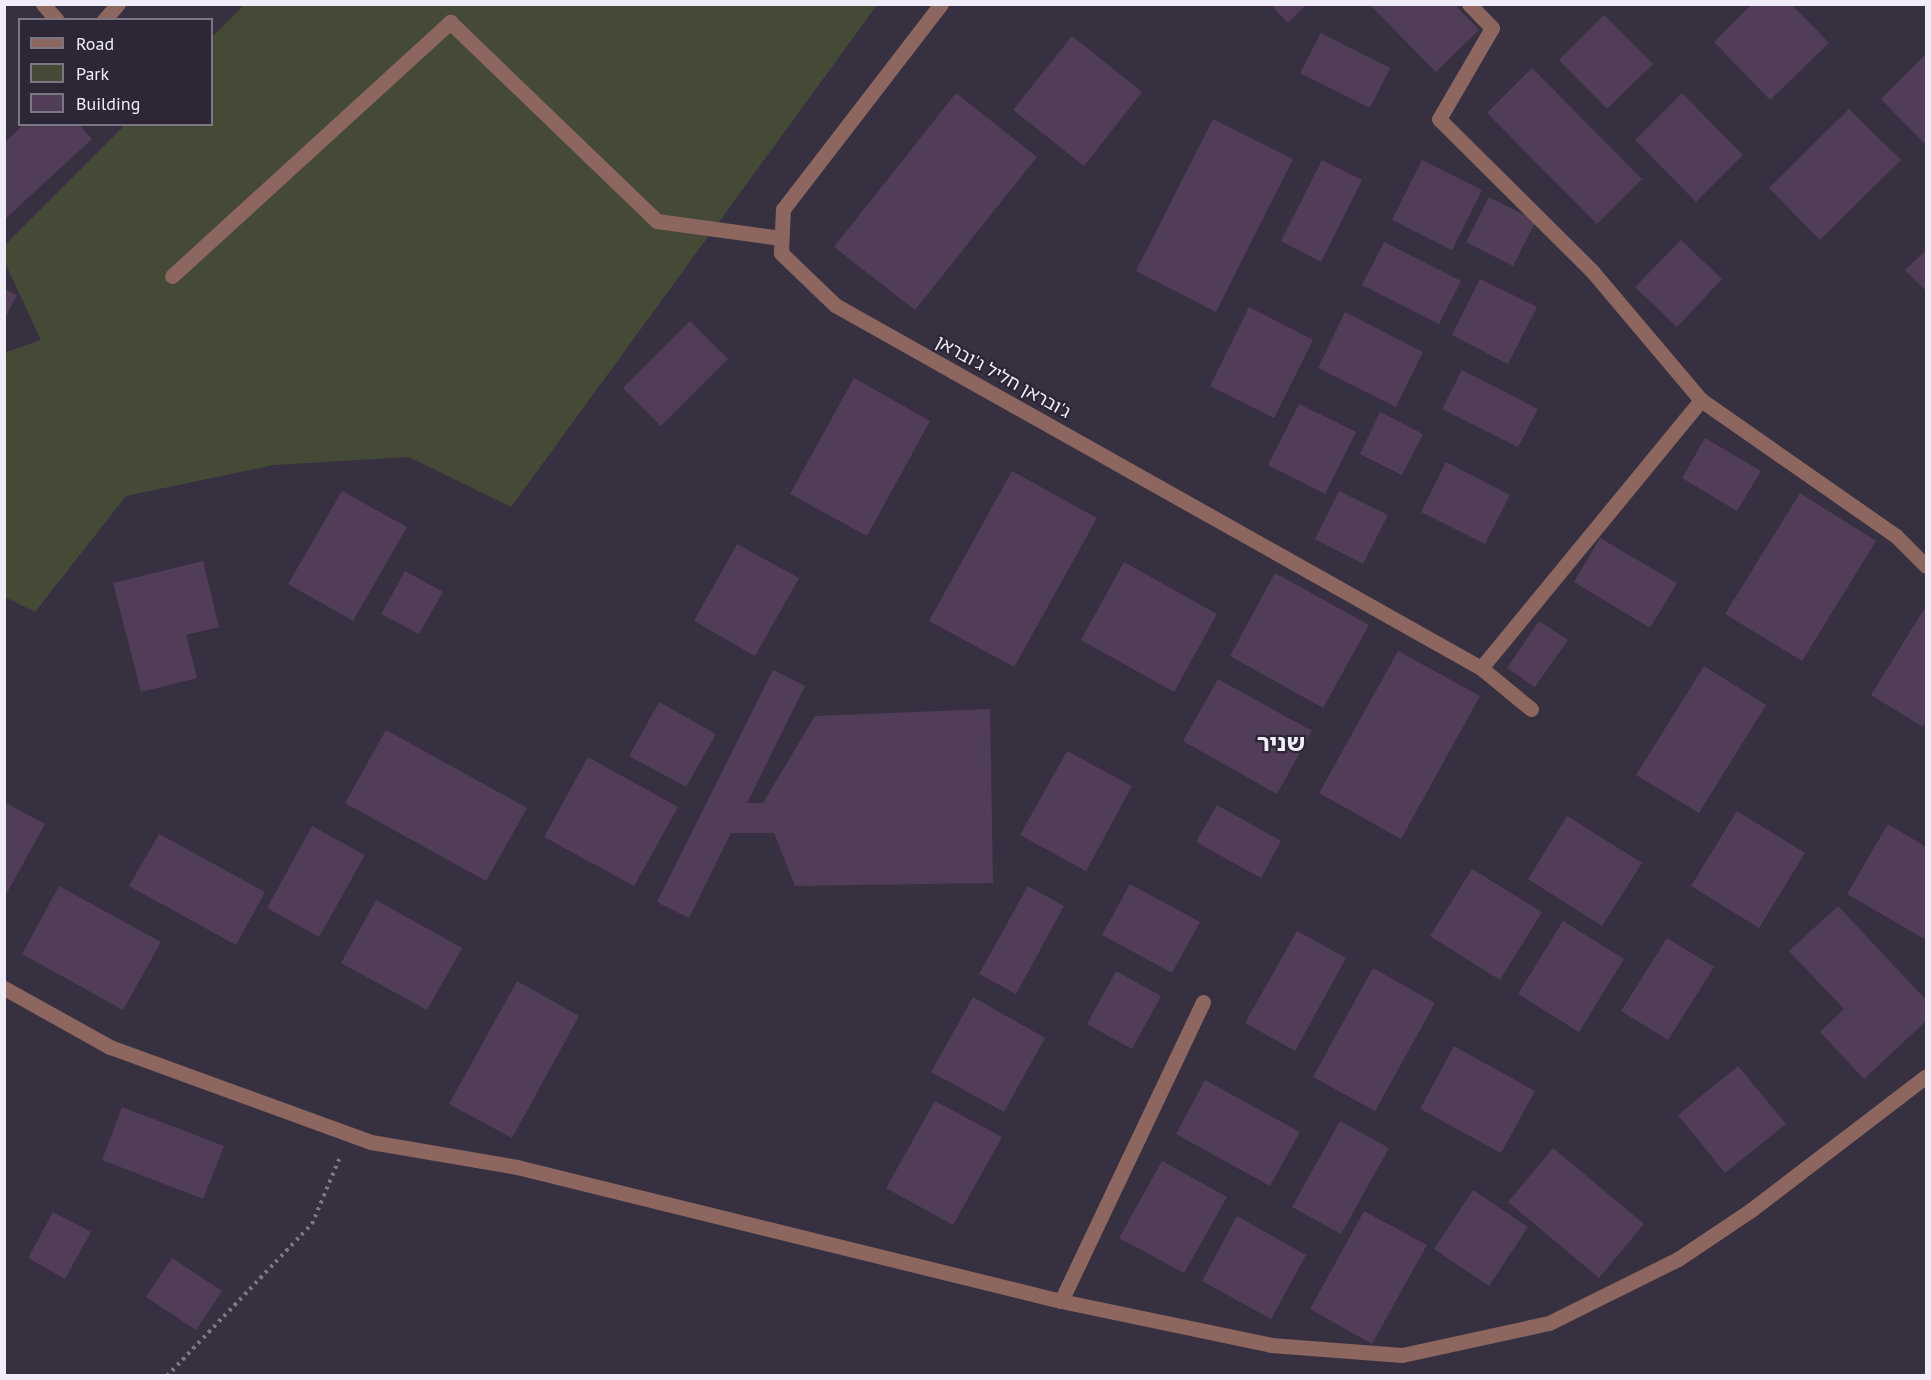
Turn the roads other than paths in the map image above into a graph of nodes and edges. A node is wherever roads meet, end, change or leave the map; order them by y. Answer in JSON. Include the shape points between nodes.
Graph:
{"nodes":[{"id":1,"x":42,"y":4,"type":"edge"},
{"id":2,"x":118,"y":4,"type":"edge"},
{"id":3,"x":941,"y":4,"type":"edge"},
{"id":4,"x":1469,"y":4,"type":"edge"},
{"id":5,"x":55,"y":18,"type":"edge"},
{"id":6,"x":106,"y":18,"type":"edge"},
{"id":7,"x":781,"y":238,"type":"junction"},
{"id":8,"x":172,"y":276,"type":"dead end"},
{"id":9,"x":1701,"y":400,"type":"junction"},
{"id":10,"x":1926,"y":566,"type":"edge"},
{"id":11,"x":1481,"y":668,"type":"junction"},
{"id":12,"x":1531,"y":709,"type":"dead end"},
{"id":13,"x":4,"y":988,"type":"edge"},
{"id":14,"x":1203,"y":1002,"type":"dead end"},
{"id":15,"x":1926,"y":1076,"type":"edge"},
{"id":16,"x":1061,"y":1301,"type":"junction"}],
"edges":[{"from":1,"to":5,"type":"street"},
{"from":2,"to":6,"type":"street"},
{"from":3,"to":7,"type":"street","name":"ג'ובראן חליל ג'ובראן","via":[[783,209]]},
{"from":4,"to":9,"type":"street","via":[[1492,28],[1440,119],[1593,271]]},
{"from":7,"to":8,"type":"street","via":[[657,221],[450,22]]},
{"from":7,"to":11,"type":"street","name":"ג'ובראן חליל ג'ובראן","via":[[781,253],[835,305]]},
{"from":9,"to":10,"type":"street","via":[[1896,536]]},
{"from":9,"to":11,"type":"street"},
{"from":11,"to":12,"type":"street","name":"ג'ובראן חליל ג'ובראן"},
{"from":13,"to":16,"type":"street","via":[[110,1047],[371,1142],[517,1167]]},
{"from":14,"to":16,"type":"street"},
{"from":15,"to":16,"type":"street","via":[[1751,1210],[1678,1259],[1549,1323],[1402,1355],[1271,1345]]}]}
